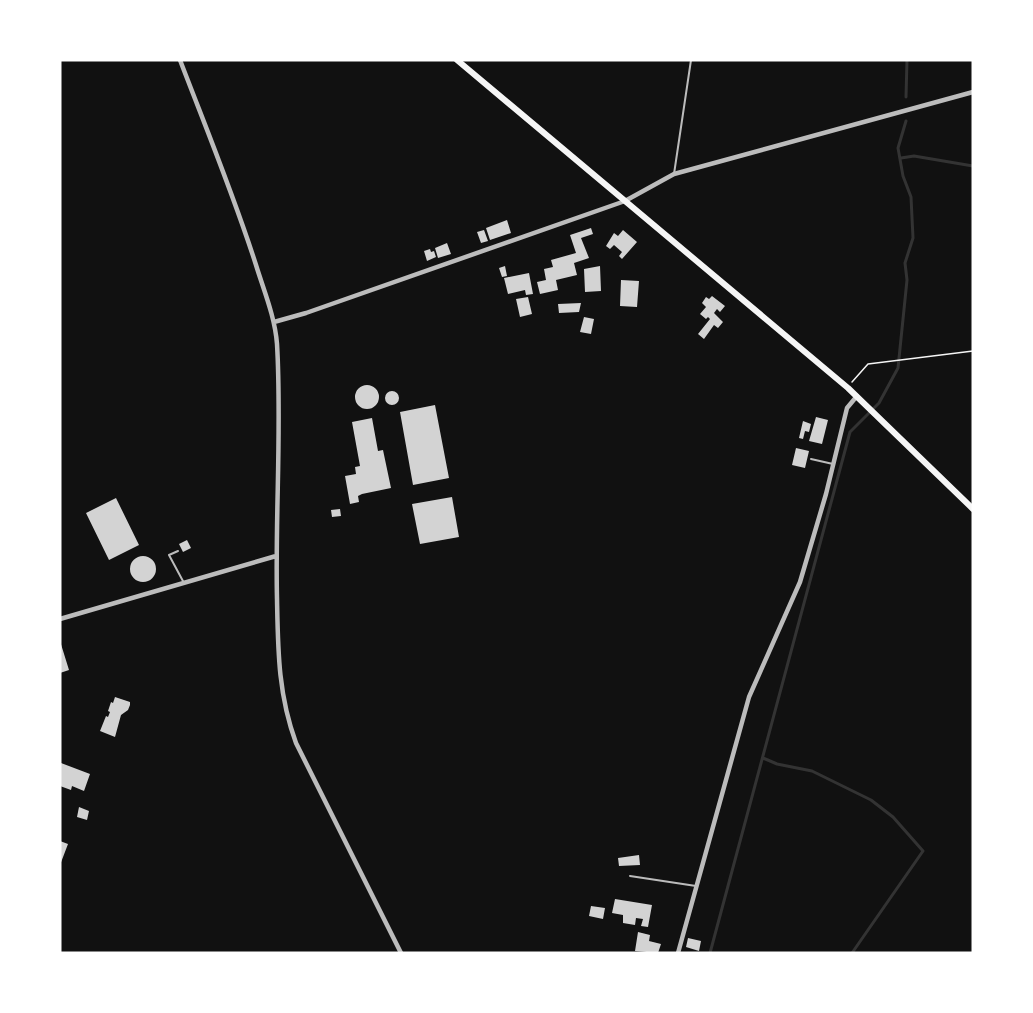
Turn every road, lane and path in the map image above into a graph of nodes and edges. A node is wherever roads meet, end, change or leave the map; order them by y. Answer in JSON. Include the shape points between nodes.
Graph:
{"nodes":[{"id":1,"x":180,"y":60,"type":"edge"},
{"id":2,"x":458,"y":60,"type":"edge"},
{"id":3,"x":691,"y":60,"type":"edge"},
{"id":4,"x":973,"y":92,"type":"edge"},
{"id":5,"x":674,"y":174,"type":"junction"},
{"id":6,"x":626,"y":201,"type":"junction"},
{"id":7,"x":274,"y":322,"type":"junction"},
{"id":8,"x":973,"y":351,"type":"edge"},
{"id":9,"x":848,"y":388,"type":"junction"},
{"id":10,"x":857,"y":396,"type":"junction"},
{"id":11,"x":811,"y":459,"type":"dead end"},
{"id":12,"x":834,"y":464,"type":"junction"},
{"id":13,"x":973,"y":509,"type":"edge"},
{"id":14,"x":178,"y":551,"type":"dead end"},
{"id":15,"x":276,"y":556,"type":"junction"},
{"id":16,"x":184,"y":583,"type":"junction"},
{"id":17,"x":60,"y":619,"type":"edge"},
{"id":18,"x":630,"y":876,"type":"dead end"},
{"id":19,"x":696,"y":886,"type":"junction"},
{"id":20,"x":401,"y":953,"type":"edge"},
{"id":21,"x":678,"y":953,"type":"edge"}],
"edges":[{"from":1,"to":7,"type":"street","via":[[240,216]]},
{"from":2,"to":6,"type":"main road"},
{"from":3,"to":5,"type":"lane"},
{"from":4,"to":5,"type":"street"},
{"from":5,"to":6,"type":"street"},
{"from":6,"to":7,"type":"street"},
{"from":6,"to":9,"type":"main road"},
{"from":7,"to":15,"type":"street","via":[[278,404]]},
{"from":8,"to":9,"type":"path","via":[[868,364]]},
{"from":9,"to":10,"type":"main road"},
{"from":10,"to":12,"type":"street","via":[[848,408]]},
{"from":10,"to":13,"type":"main road"},
{"from":11,"to":12,"type":"lane"},
{"from":12,"to":19,"type":"street","via":[[800,582],[749,697]]},
{"from":14,"to":16,"type":"lane","via":[[169,555]]},
{"from":15,"to":16,"type":"street"},
{"from":15,"to":20,"type":"street","via":[[281,691],[286,717]]},
{"from":16,"to":17,"type":"street"},
{"from":18,"to":19,"type":"lane"},
{"from":19,"to":21,"type":"street"}]}
